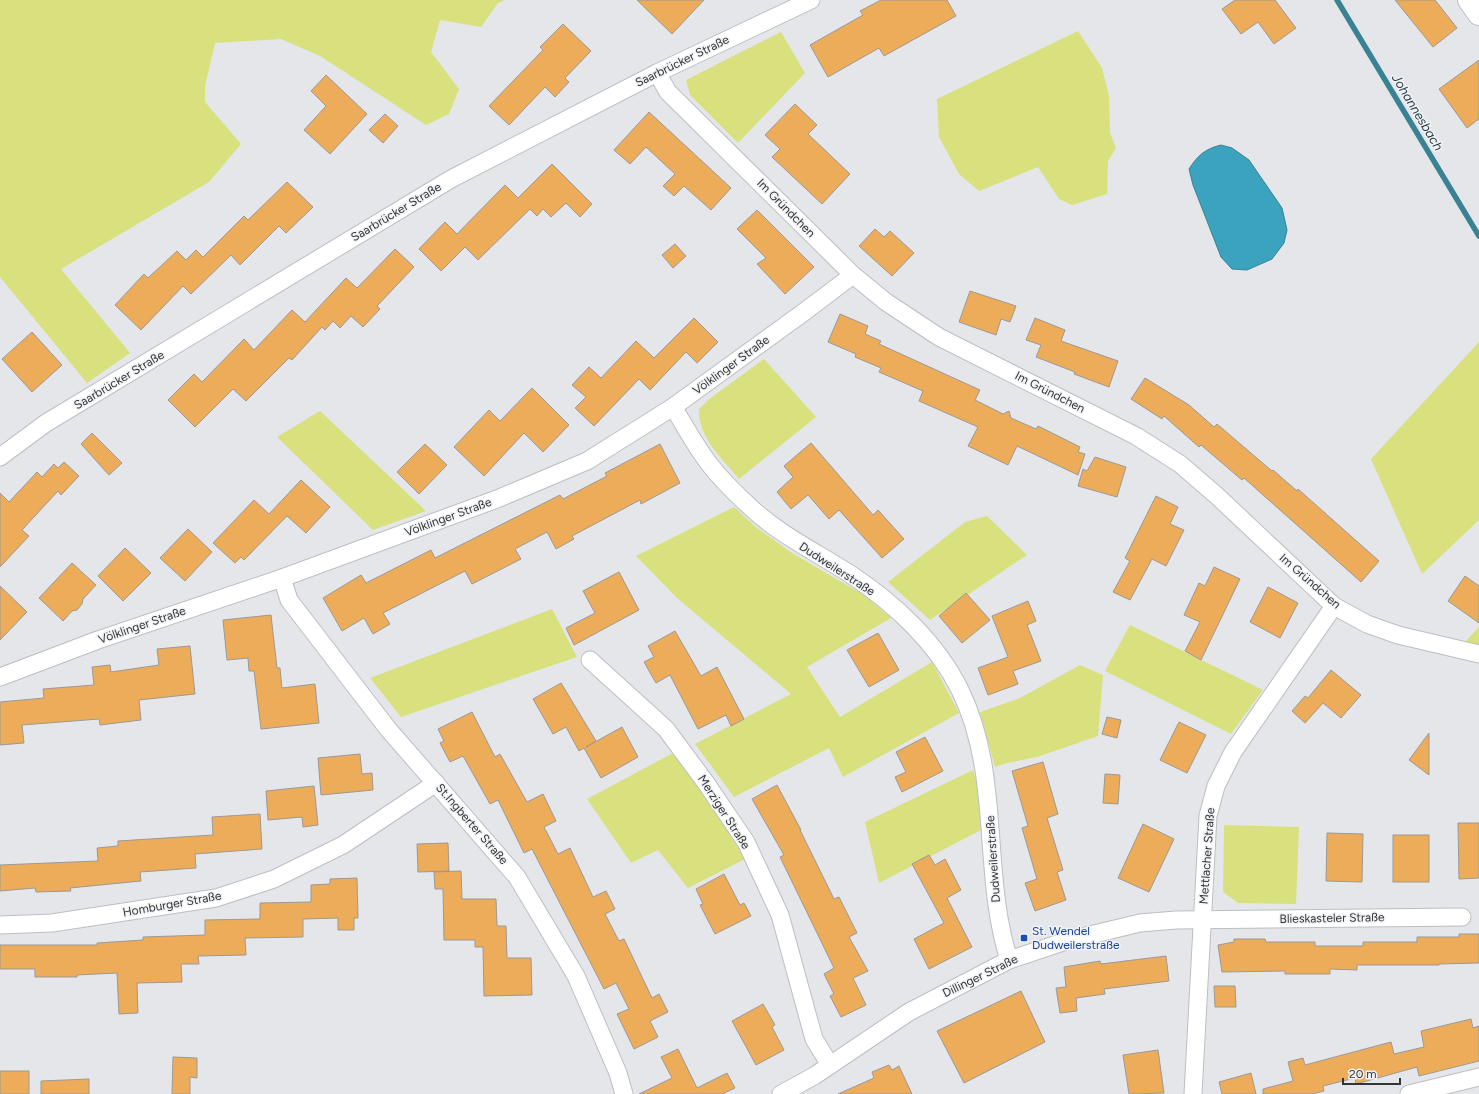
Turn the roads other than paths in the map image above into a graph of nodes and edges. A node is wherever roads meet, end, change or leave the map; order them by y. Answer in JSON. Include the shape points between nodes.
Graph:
{"nodes":[{"id":1,"x":811,"y":0,"type":"edge"},
{"id":2,"x":1469,"y":0,"type":"edge"},
{"id":3,"x":1479,"y":14,"type":"edge"},
{"id":4,"x":657,"y":73,"type":"junction"},
{"id":5,"x":853,"y":275,"type":"junction"},
{"id":6,"x":673,"y":407,"type":"junction"},
{"id":7,"x":0,"y":458,"type":"edge"},
{"id":8,"x":282,"y":578,"type":"junction"},
{"id":9,"x":1334,"y":606,"type":"junction"},
{"id":10,"x":1479,"y":654,"type":"edge"},
{"id":11,"x":590,"y":660,"type":"dead end"},
{"id":12,"x":0,"y":677,"type":"edge"},
{"id":13,"x":436,"y":783,"type":"junction"},
{"id":14,"x":1462,"y":917,"type":"dead end"},
{"id":15,"x":1203,"y":919,"type":"junction"},
{"id":16,"x":0,"y":925,"type":"edge"},
{"id":17,"x":1009,"y":960,"type":"junction"},
{"id":18,"x":830,"y":1065,"type":"junction"},
{"id":19,"x":1479,"y":1077,"type":"edge"},
{"id":20,"x":624,"y":1094,"type":"edge"},
{"id":21,"x":781,"y":1094,"type":"edge"},
{"id":22,"x":1193,"y":1094,"type":"edge"},
{"id":23,"x":1409,"y":1094,"type":"edge"}],
"edges":[{"from":1,"to":4,"type":"street","name":"Saarbrücker Straße"},
{"from":2,"to":3,"type":"main road"},
{"from":4,"to":5,"type":"street","name":"Im Gründchen","via":[[668,92]]},
{"from":4,"to":7,"type":"street","name":"Saarbrücker Straße","via":[[451,179],[46,423]]},
{"from":5,"to":6,"type":"street","name":"Völklinger Straße"},
{"from":5,"to":9,"type":"street","name":"Im Gründchen","via":[[886,302],[939,337],[1136,436],[1180,464]]},
{"from":6,"to":8,"type":"street","name":"Völklinger Straße","via":[[587,461],[497,499]]},
{"from":6,"to":17,"type":"street","name":"Dudweilerstraße","via":[[710,464],[748,506],[896,609],[933,648],[960,690],[976,730],[986,775],[994,888],[1000,934]]},
{"from":8,"to":12,"type":"street","name":"Völklinger Straße","via":[[98,640]]},
{"from":8,"to":13,"type":"street","name":"St.Ingberter Straße","via":[[289,600],[388,729]]},
{"from":9,"to":10,"type":"street","name":"Im Gründchen","via":[[1367,624],[1398,635]]},
{"from":9,"to":15,"type":"street","name":"Mettlacher Straße","via":[[1233,752],[1216,786],[1208,816]]},
{"from":11,"to":18,"type":"street","name":"Merziger Straße","via":[[666,729],[746,842],[780,915],[814,1038]]},
{"from":13,"to":16,"type":"street","name":"Homburger Straße","via":[[343,845],[274,879],[216,898],[52,923]]},
{"from":13,"to":20,"type":"street","name":"St.Ingberter Straße","via":[[521,883],[576,976],[618,1073]]},
{"from":14,"to":15,"type":"street","name":"Blieskasteler Straße"},
{"from":15,"to":17,"type":"street","name":"Dillinger Straße","via":[[1140,923],[1069,940]]},
{"from":15,"to":22,"type":"street","name":"Mettlacher Straße"},
{"from":17,"to":18,"type":"street","name":"Dillinger Straße","via":[[909,1012]]},
{"from":18,"to":21,"type":"street","name":"Dillinger Straße"},
{"from":19,"to":23,"type":"street"}]}
